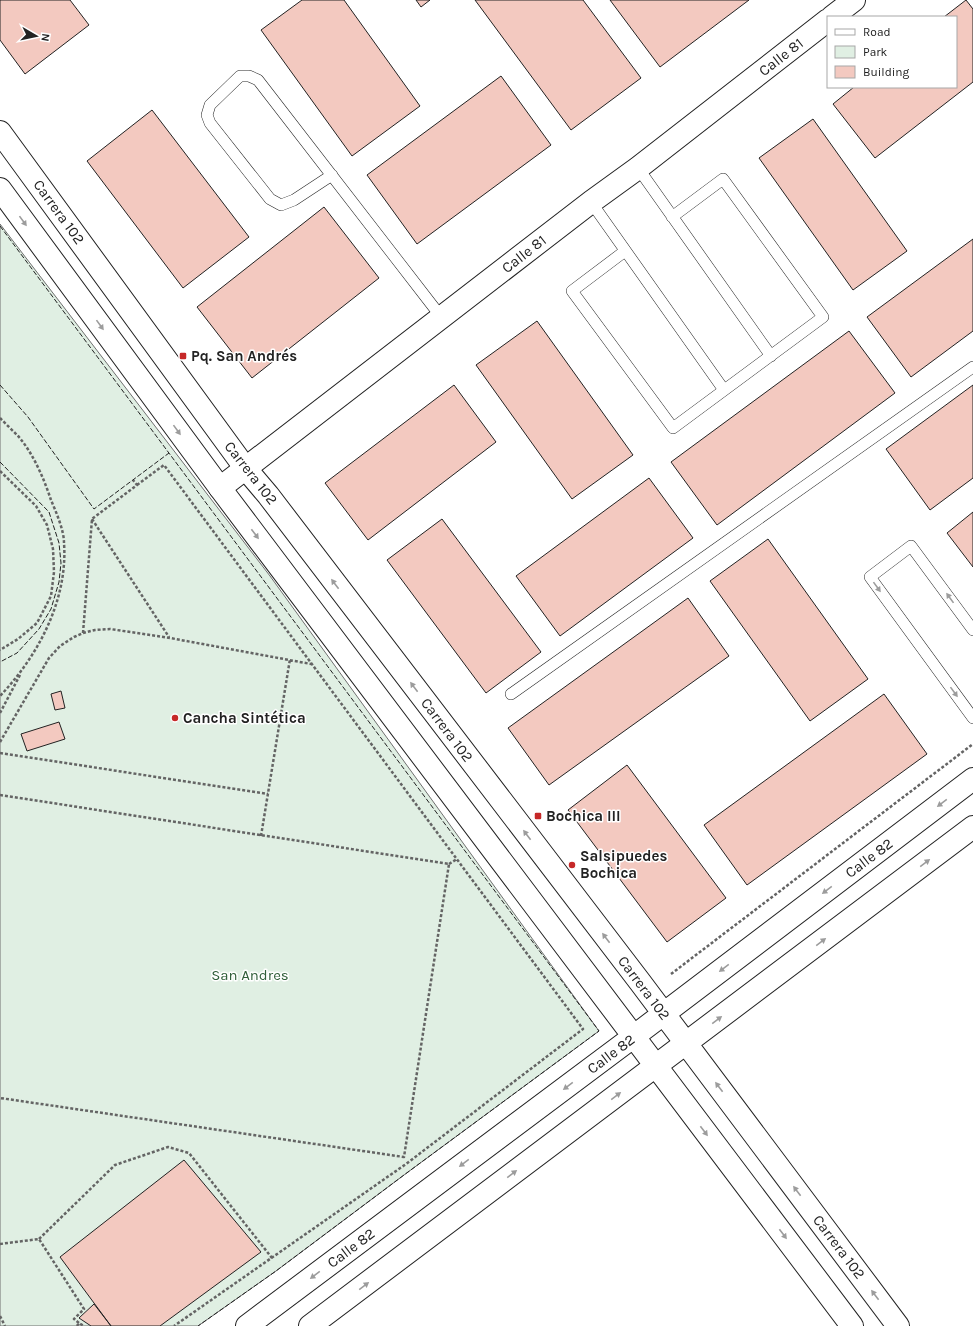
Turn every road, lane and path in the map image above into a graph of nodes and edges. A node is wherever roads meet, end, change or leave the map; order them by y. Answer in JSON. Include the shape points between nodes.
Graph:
{"nodes":[{"id":1,"x":854,"y":0,"type":"edge"},
{"id":2,"x":833,"y":16,"type":"edge"},
{"id":3,"x":827,"y":21,"type":"edge"},
{"id":4,"x":0,"y":132,"type":"edge"},
{"id":5,"x":638,"y":168,"type":"junction"},
{"id":6,"x":332,"y":175,"type":"junction"},
{"id":7,"x":0,"y":189,"type":"edge"},
{"id":8,"x":591,"y":202,"type":"junction"},
{"id":9,"x":672,"y":217,"type":"junction"},
{"id":10,"x":625,"y":251,"type":"junction"},
{"id":11,"x":442,"y":318,"type":"junction"},
{"id":12,"x":770,"y":356,"type":"junction"},
{"id":13,"x":973,"y":367,"type":"edge"},
{"id":14,"x":724,"y":390,"type":"junction"},
{"id":15,"x":0,"y":418,"type":"edge"},
{"id":16,"x":246,"y":469,"type":"junction"},
{"id":17,"x":0,"y":471,"type":"edge"},
{"id":18,"x":133,"y":480,"type":"dead end"},
{"id":19,"x":137,"y":486,"type":"junction"},
{"id":20,"x":220,"y":488,"type":"junction"},
{"id":21,"x":92,"y":519,"type":"junction"},
{"id":22,"x":973,"y":630,"type":"edge"},
{"id":23,"x":83,"y":633,"type":"junction"},
{"id":24,"x":170,"y":638,"type":"junction"},
{"id":25,"x":0,"y":650,"type":"edge"},
{"id":26,"x":290,"y":659,"type":"junction"},
{"id":27,"x":312,"y":664,"type":"junction"},
{"id":28,"x":25,"y":666,"type":"junction"},
{"id":29,"x":510,"y":694,"type":"dead end"},
{"id":30,"x":0,"y":696,"type":"edge"},
{"id":31,"x":0,"y":713,"type":"edge"},
{"id":32,"x":973,"y":718,"type":"edge"},
{"id":33,"x":0,"y":742,"type":"edge"},
{"id":34,"x":973,"y":744,"type":"edge"},
{"id":35,"x":0,"y":753,"type":"edge"},
{"id":36,"x":973,"y":779,"type":"edge"},
{"id":37,"x":268,"y":794,"type":"junction"},
{"id":38,"x":0,"y":795,"type":"edge"},
{"id":39,"x":973,"y":827,"type":"edge"},
{"id":40,"x":261,"y":836,"type":"junction"},
{"id":41,"x":457,"y":859,"type":"junction"},
{"id":42,"x":449,"y":864,"type":"junction"},
{"id":43,"x":671,"y":974,"type":"dead end"},
{"id":44,"x":664,"y":1014,"type":"junction"},
{"id":45,"x":633,"y":1037,"type":"junction"},
{"id":46,"x":686,"y":1043,"type":"junction"},
{"id":47,"x":655,"y":1066,"type":"junction"},
{"id":48,"x":0,"y":1098,"type":"edge"},
{"id":49,"x":39,"y":1239,"type":"junction"},
{"id":50,"x":0,"y":1244,"type":"edge"},
{"id":51,"x":272,"y":1258,"type":"junction"},
{"id":52,"x":0,"y":1316,"type":"edge"},
{"id":53,"x":79,"y":1323,"type":"junction"},
{"id":54,"x":4,"y":1326,"type":"edge"},
{"id":55,"x":77,"y":1326,"type":"edge"},
{"id":56,"x":84,"y":1326,"type":"edge"},
{"id":57,"x":174,"y":1326,"type":"edge"},
{"id":58,"x":246,"y":1326,"type":"edge"},
{"id":59,"x":310,"y":1326,"type":"edge"},
{"id":60,"x":852,"y":1326,"type":"edge"},
{"id":61,"x":898,"y":1326,"type":"edge"}],
"edges":[{"from":1,"to":2,"type":"street"},
{"from":3,"to":5,"type":"street","name":"Calle 81"},
{"from":4,"to":16,"type":"street","name":"Carrera 102"},
{"from":5,"to":8,"type":"street","name":"Calle 81"},
{"from":5,"to":9,"type":"lane"},
{"from":6,"to":6,"type":"lane","via":[[294,200],[281,205],[270,199],[210,123],[207,115],[210,105],[240,76],[258,80]]},
{"from":6,"to":11,"type":"lane"},
{"from":7,"to":20,"type":"street","one_way":true},
{"from":8,"to":10,"type":"lane"},
{"from":8,"to":11,"type":"street","name":"Calle 81"},
{"from":9,"to":12,"type":"lane"},
{"from":9,"to":12,"type":"lane","via":[[723,179],[824,317]]},
{"from":10,"to":14,"type":"lane"},
{"from":10,"to":14,"type":"lane","via":[[572,290],[673,428]]},
{"from":11,"to":16,"type":"street","name":"Calle 81"},
{"from":12,"to":14,"type":"lane"},
{"from":13,"to":29,"type":"lane"},
{"from":15,"to":28,"type":"path","via":[[20,438],[42,473],[64,541],[60,594],[47,630]]},
{"from":16,"to":20,"type":"street","name":"Calle 81"},
{"from":44,"to":16,"type":"street","name":"Carrera 102","one_way":true},
{"from":17,"to":25,"type":"path","via":[[36,506],[47,525],[53,549],[54,572],[51,596],[37,622],[18,639]]},
{"from":18,"to":19,"type":"path"},
{"from":19,"to":21,"type":"path"},
{"from":19,"to":27,"type":"path","via":[[164,465]]},
{"from":20,"to":45,"type":"street","one_way":true},
{"from":21,"to":23,"type":"path"},
{"from":21,"to":24,"type":"path"},
{"from":22,"to":32,"type":"lane","one_way":true,"via":[[911,546],[870,577]]},
{"from":23,"to":24,"type":"path","via":[[110,629]]},
{"from":23,"to":33,"type":"path","via":[[60,646],[48,658]]},
{"from":24,"to":26,"type":"path"},
{"from":26,"to":27,"type":"path"},
{"from":26,"to":37,"type":"path"},
{"from":27,"to":41,"type":"path"},
{"from":28,"to":30,"type":"path"},
{"from":28,"to":31,"type":"path"},
{"from":34,"to":43,"type":"path"},
{"from":35,"to":37,"type":"path"},
{"from":36,"to":44,"type":"street","name":"Calle 82","one_way":true},
{"from":37,"to":40,"type":"path"},
{"from":38,"to":40,"type":"path"},
{"from":46,"to":39,"type":"street","one_way":true},
{"from":40,"to":42,"type":"path"},
{"from":41,"to":42,"type":"path"},
{"from":41,"to":51,"type":"path","via":[[583,1029],[406,1164]]},
{"from":42,"to":48,"type":"path","via":[[404,1157]]},
{"from":44,"to":45,"type":"street","name":"Calle 82"},
{"from":44,"to":46,"type":"street","name":"Carrera 102"},
{"from":45,"to":47,"type":"street"},
{"from":45,"to":58,"type":"street","name":"Calle 82","one_way":true},
{"from":46,"to":47,"type":"street"},
{"from":61,"to":46,"type":"street","name":"Carrera 102","one_way":true},
{"from":59,"to":47,"type":"street","one_way":true},
{"from":47,"to":60,"type":"street","one_way":true},
{"from":49,"to":50,"type":"path"},
{"from":49,"to":51,"type":"path","via":[[115,1165],[168,1147],[189,1153]]},
{"from":49,"to":53,"type":"path","via":[[84,1309],[74,1319]]},
{"from":51,"to":57,"type":"path"},
{"from":52,"to":54,"type":"path"},
{"from":53,"to":55,"type":"path"},
{"from":53,"to":56,"type":"path"}]}
